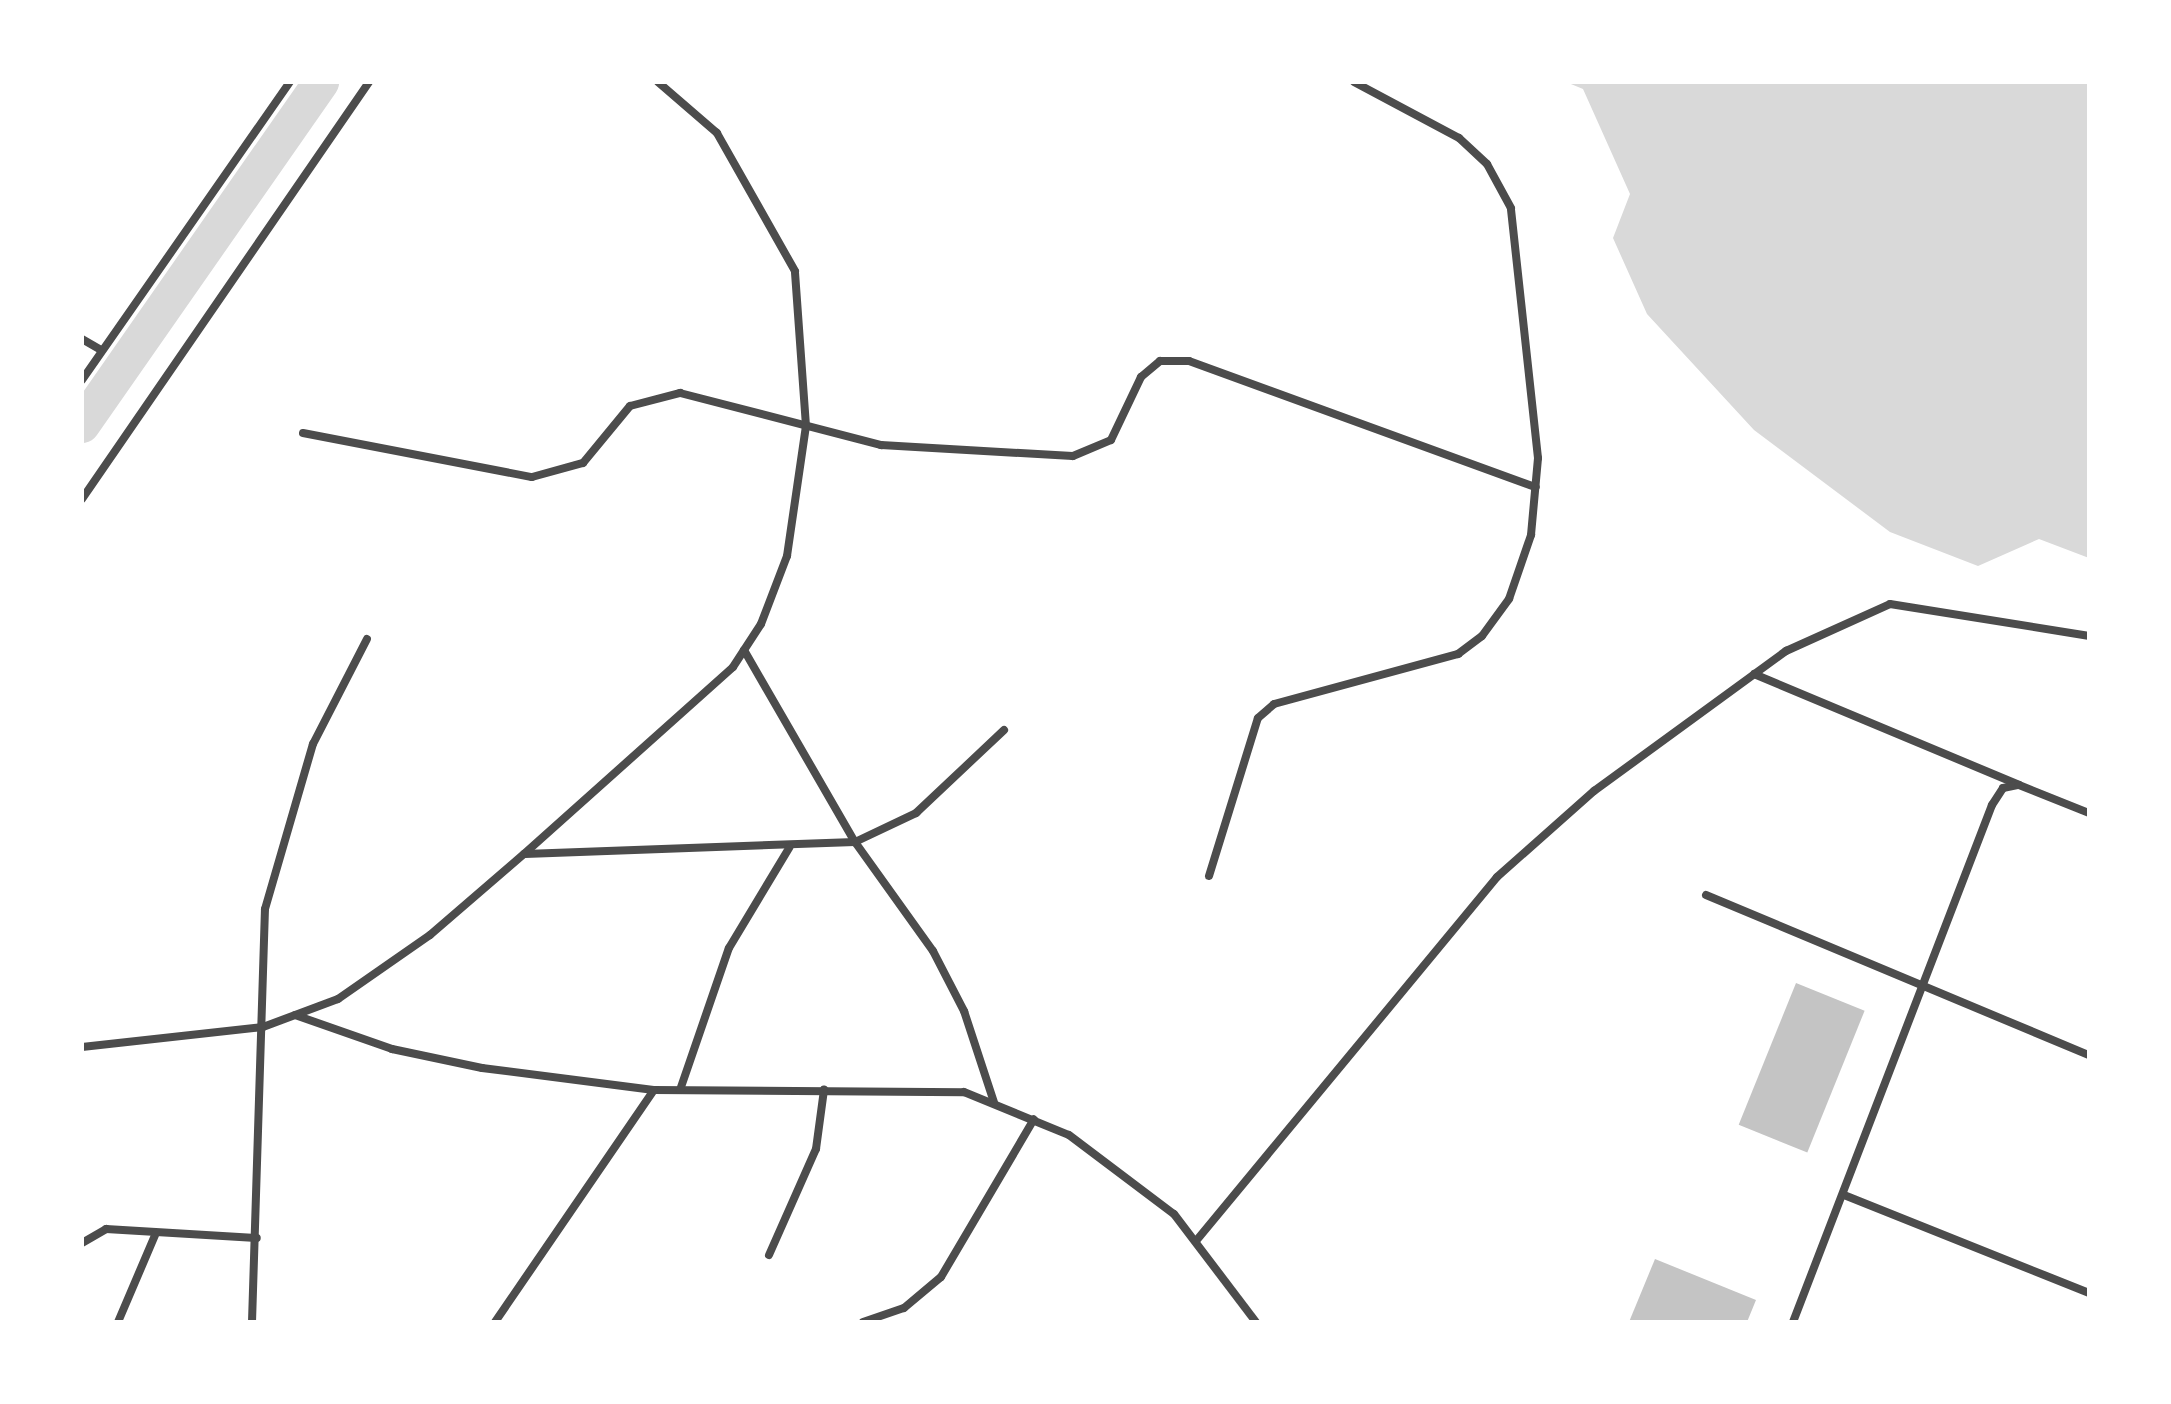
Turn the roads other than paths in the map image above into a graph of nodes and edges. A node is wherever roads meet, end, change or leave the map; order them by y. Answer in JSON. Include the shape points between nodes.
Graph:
{"nodes":[{"id":1,"x":290,"y":82,"type":"edge"},
{"id":2,"x":369,"y":82,"type":"edge"},
{"id":3,"x":658,"y":82,"type":"edge"},
{"id":4,"x":1354,"y":82,"type":"edge"},
{"id":5,"x":82,"y":339,"type":"edge"},
{"id":6,"x":101,"y":350,"type":"junction"},
{"id":7,"x":82,"y":380,"type":"edge"},
{"id":8,"x":806,"y":426,"type":"junction"},
{"id":9,"x":303,"y":433,"type":"dead end"},
{"id":10,"x":1536,"y":487,"type":"junction"},
{"id":11,"x":82,"y":499,"type":"edge"},
{"id":12,"x":2089,"y":636,"type":"edge"},
{"id":13,"x":367,"y":639,"type":"dead end"},
{"id":14,"x":744,"y":650,"type":"junction"},
{"id":15,"x":1754,"y":674,"type":"junction"},
{"id":16,"x":1004,"y":730,"type":"dead end"},
{"id":17,"x":2019,"y":785,"type":"junction"},
{"id":18,"x":2089,"y":813,"type":"edge"},
{"id":19,"x":855,"y":842,"type":"junction"},
{"id":20,"x":789,"y":848,"type":"junction"},
{"id":21,"x":524,"y":854,"type":"junction"},
{"id":22,"x":1209,"y":876,"type":"dead end"},
{"id":23,"x":1706,"y":895,"type":"dead end"},
{"id":24,"x":1923,"y":987,"type":"junction"},
{"id":25,"x":294,"y":1015,"type":"junction"},
{"id":26,"x":263,"y":1027,"type":"junction"},
{"id":27,"x":82,"y":1047,"type":"edge"},
{"id":28,"x":2089,"y":1055,"type":"edge"},
{"id":29,"x":654,"y":1090,"type":"junction"},
{"id":30,"x":680,"y":1090,"type":"junction"},
{"id":31,"x":824,"y":1090,"type":"junction"},
{"id":32,"x":994,"y":1102,"type":"junction"},
{"id":33,"x":1034,"y":1119,"type":"junction"},
{"id":34,"x":1844,"y":1195,"type":"junction"},
{"id":35,"x":156,"y":1233,"type":"junction"},
{"id":36,"x":257,"y":1238,"type":"junction"},
{"id":37,"x":1196,"y":1241,"type":"junction"},
{"id":38,"x":82,"y":1243,"type":"edge"},
{"id":39,"x":769,"y":1255,"type":"dead end"},
{"id":40,"x":2089,"y":1293,"type":"edge"},
{"id":41,"x":118,"y":1322,"type":"edge"},
{"id":42,"x":252,"y":1322,"type":"edge"},
{"id":43,"x":495,"y":1322,"type":"edge"},
{"id":44,"x":863,"y":1322,"type":"edge"},
{"id":45,"x":1256,"y":1322,"type":"edge"},
{"id":46,"x":1793,"y":1322,"type":"edge"}],
"edges":[{"from":1,"to":6,"type":"street"},
{"from":2,"to":11,"type":"street"},
{"from":3,"to":8,"type":"street","via":[[717,133],[795,271]]},
{"from":4,"to":10,"type":"street","via":[[1459,138],[1487,164],[1511,208]]},
{"from":5,"to":6,"type":"street"},
{"from":6,"to":7,"type":"street"},
{"from":8,"to":9,"type":"street","via":[[680,393],[652,398],[630,406],[583,463],[532,477]]},
{"from":8,"to":10,"type":"street","via":[[881,445],[1073,456],[1111,440],[1141,377],[1160,361],[1189,361]]},
{"from":8,"to":14,"type":"street","via":[[787,556]]},
{"from":10,"to":22,"type":"street","via":[[1531,535],[1509,599],[1482,636],[1430,665],[1274,704],[1258,718]]},
{"from":12,"to":15,"type":"street","via":[[1890,604],[1853,615]]},
{"from":13,"to":26,"type":"street","via":[[313,744],[281,842],[265,909]]},
{"from":14,"to":19,"type":"street"},
{"from":14,"to":21,"type":"street"},
{"from":15,"to":17,"type":"street"},
{"from":15,"to":37,"type":"street","via":[[1594,791],[1497,877]]},
{"from":16,"to":19,"type":"street","via":[[916,813]]},
{"from":17,"to":18,"type":"street"},
{"from":17,"to":24,"type":"street","via":[[2003,788],[1992,805]]},
{"from":19,"to":20,"type":"street"},
{"from":19,"to":32,"type":"street","via":[[933,951],[964,1011]]},
{"from":20,"to":21,"type":"street"},
{"from":20,"to":30,"type":"street","via":[[729,948]]},
{"from":21,"to":25,"type":"street","via":[[430,935],[338,999]]},
{"from":23,"to":24,"type":"street"},
{"from":24,"to":28,"type":"street"},
{"from":24,"to":34,"type":"street"},
{"from":25,"to":26,"type":"street"},
{"from":25,"to":29,"type":"street","via":[[392,1049],[482,1068]]},
{"from":26,"to":27,"type":"street"},
{"from":26,"to":36,"type":"street"},
{"from":29,"to":30,"type":"street"},
{"from":29,"to":43,"type":"street"},
{"from":30,"to":31,"type":"street"},
{"from":31,"to":32,"type":"street","via":[[964,1092]]},
{"from":31,"to":39,"type":"street","via":[[816,1149]]},
{"from":32,"to":33,"type":"street"},
{"from":33,"to":37,"type":"street","via":[[1069,1135],[1174,1214]]},
{"from":33,"to":44,"type":"street","via":[[941,1277],[904,1308]]},
{"from":34,"to":40,"type":"street"},
{"from":34,"to":46,"type":"street"},
{"from":35,"to":36,"type":"street"},
{"from":35,"to":38,"type":"street","via":[[106,1229]]},
{"from":35,"to":41,"type":"street"},
{"from":36,"to":42,"type":"street"},
{"from":37,"to":45,"type":"street"}]}
